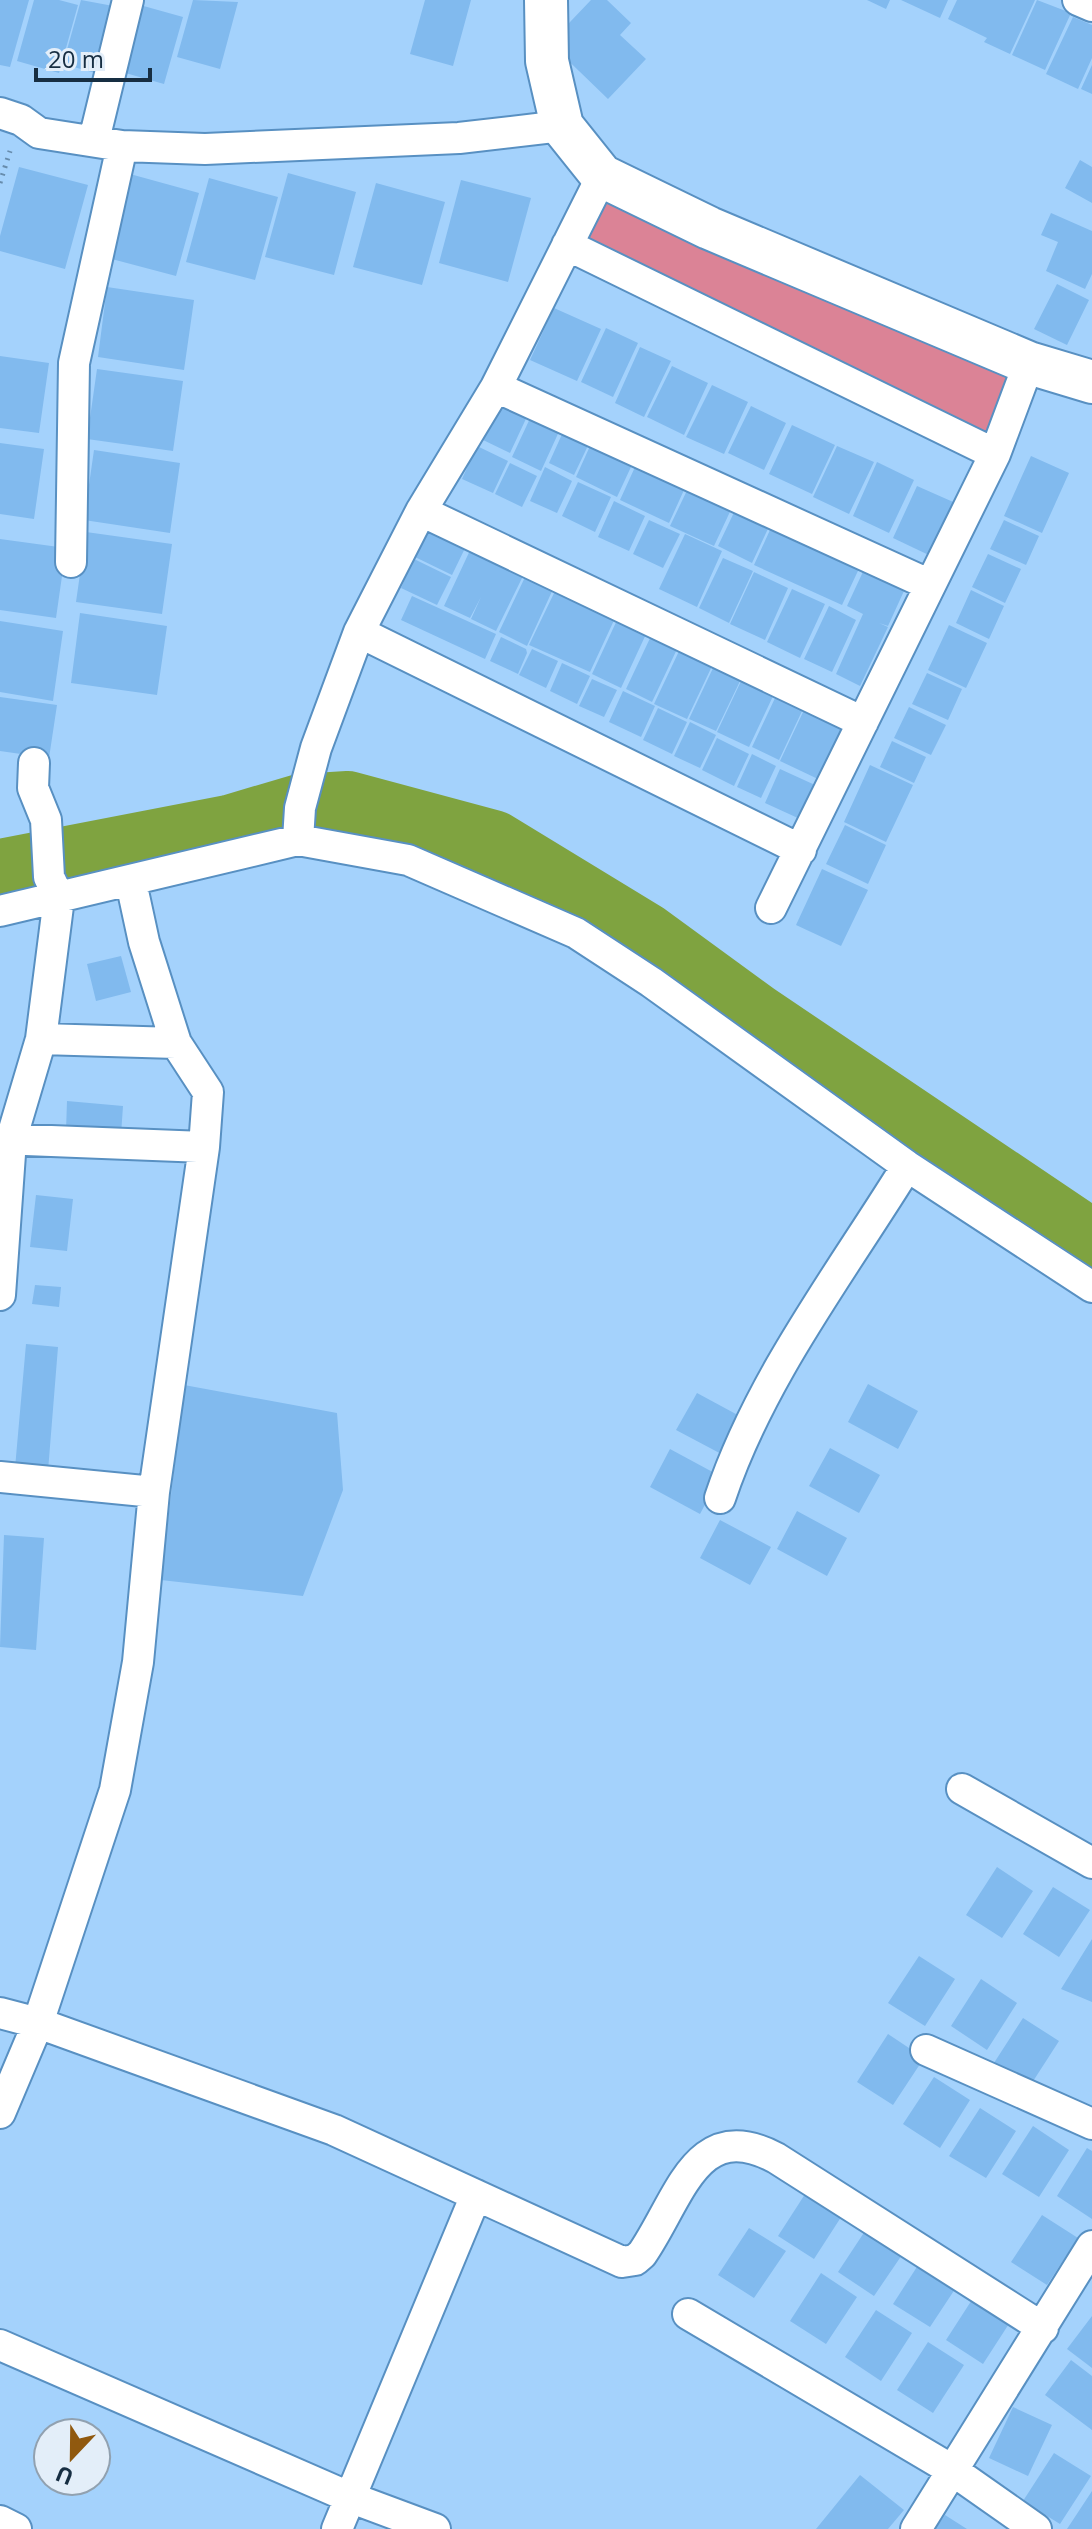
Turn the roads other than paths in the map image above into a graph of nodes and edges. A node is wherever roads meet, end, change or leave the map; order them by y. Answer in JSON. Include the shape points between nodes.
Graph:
{"nodes":[{"id":1,"x":128,"y":0,"type":"edge"},
{"id":2,"x":546,"y":0,"type":"edge"},
{"id":3,"x":1078,"y":0,"type":"edge"},
{"id":4,"x":1092,"y":6,"type":"edge"},
{"id":5,"x":0,"y":113,"type":"edge"},
{"id":6,"x":562,"y":126,"type":"junction"},
{"id":7,"x":108,"y":143,"type":"junction"},
{"id":8,"x":602,"y":176,"type":"junction"},
{"id":9,"x":567,"y":245,"type":"junction"},
{"id":10,"x":1029,"y":363,"type":"junction"},
{"id":11,"x":1092,"y":382,"type":"edge"},
{"id":12,"x":496,"y":387,"type":"junction"},
{"id":13,"x":995,"y":454,"type":"junction"},
{"id":14,"x":421,"y":511,"type":"junction"},
{"id":15,"x":71,"y":562,"type":"dead end"},
{"id":16,"x":928,"y":584,"type":"junction"},
{"id":17,"x":359,"y":632,"type":"junction"},
{"id":18,"x":863,"y":722,"type":"junction"},
{"id":19,"x":34,"y":763,"type":"dead end"},
{"id":20,"x":298,"y":840,"type":"junction"},
{"id":21,"x":801,"y":850,"type":"junction"},
{"id":22,"x":131,"y":882,"type":"junction"},
{"id":23,"x":54,"y":888,"type":"junction"},
{"id":24,"x":771,"y":908,"type":"dead end"},
{"id":25,"x":0,"y":911,"type":"edge"},
{"id":26,"x":41,"y":1039,"type":"junction"},
{"id":27,"x":176,"y":1043,"type":"junction"},
{"id":28,"x":6,"y":1140,"type":"edge"},
{"id":29,"x":204,"y":1147,"type":"junction"},
{"id":30,"x":907,"y":1166,"type":"junction"},
{"id":31,"x":1092,"y":1287,"type":"edge"},
{"id":32,"x":0,"y":1295,"type":"edge"},
{"id":33,"x":0,"y":1477,"type":"edge"},
{"id":34,"x":154,"y":1492,"type":"junction"},
{"id":35,"x":720,"y":1498,"type":"dead end"},
{"id":36,"x":962,"y":1789,"type":"dead end"},
{"id":37,"x":1092,"y":1863,"type":"edge"},
{"id":38,"x":0,"y":2013,"type":"edge"},
{"id":39,"x":38,"y":2023,"type":"junction"},
{"id":40,"x":926,"y":2050,"type":"dead end"},
{"id":41,"x":0,"y":2113,"type":"edge"},
{"id":42,"x":1092,"y":2124,"type":"edge"},
{"id":43,"x":476,"y":2195,"type":"junction"},
{"id":44,"x":1092,"y":2246,"type":"edge"},
{"id":45,"x":688,"y":2314,"type":"dead end"},
{"id":46,"x":1043,"y":2328,"type":"junction"},
{"id":47,"x":0,"y":2345,"type":"edge"},
{"id":48,"x":952,"y":2470,"type":"junction"},
{"id":49,"x":349,"y":2497,"type":"junction"},
{"id":50,"x":0,"y":2521,"type":"edge"},
{"id":51,"x":16,"y":2529,"type":"edge"},
{"id":52,"x":337,"y":2529,"type":"edge"},
{"id":53,"x":435,"y":2529,"type":"edge"},
{"id":54,"x":916,"y":2529,"type":"edge"},
{"id":55,"x":1036,"y":2529,"type":"edge"}],
"edges":[{"from":1,"to":7,"type":"street"},
{"from":2,"to":6,"type":"street","via":[[547,61]]},
{"from":3,"to":4,"type":"street"},
{"from":5,"to":7,"type":"street","via":[[39,133]]},
{"from":6,"to":7,"type":"street","via":[[396,141],[205,149]]},
{"from":6,"to":8,"type":"street"},
{"from":7,"to":15,"type":"street","via":[[74,363]]},
{"from":8,"to":9,"type":"street"},
{"from":8,"to":10,"type":"street","via":[[709,228]]},
{"from":9,"to":12,"type":"street"},
{"from":9,"to":13,"type":"street"},
{"from":10,"to":11,"type":"street"},
{"from":10,"to":13,"type":"street"},
{"from":12,"to":14,"type":"street"},
{"from":12,"to":16,"type":"street"},
{"from":13,"to":16,"type":"street"},
{"from":14,"to":17,"type":"street"},
{"from":14,"to":18,"type":"street"},
{"from":16,"to":18,"type":"street"},
{"from":17,"to":20,"type":"street","via":[[316,748],[300,808]]},
{"from":17,"to":21,"type":"street"},
{"from":18,"to":21,"type":"street"},
{"from":19,"to":23,"type":"street","via":[[33,788],[46,820]]},
{"from":20,"to":22,"type":"street"},
{"from":20,"to":30,"type":"street","via":[[408,860],[576,933]]},
{"from":21,"to":24,"type":"street"},
{"from":22,"to":23,"type":"street"},
{"from":22,"to":27,"type":"street"},
{"from":23,"to":25,"type":"street"},
{"from":23,"to":26,"type":"street"},
{"from":26,"to":27,"type":"street"},
{"from":26,"to":28,"type":"street"},
{"from":27,"to":29,"type":"street","via":[[208,1092]]},
{"from":28,"to":29,"type":"street"},
{"from":28,"to":32,"type":"street"},
{"from":29,"to":34,"type":"street"},
{"from":30,"to":31,"type":"street"},
{"from":30,"to":35,"type":"street","via":[[770,1385]]},
{"from":33,"to":34,"type":"street"},
{"from":34,"to":39,"type":"street","via":[[138,1662],[115,1790]]},
{"from":36,"to":37,"type":"street"},
{"from":38,"to":39,"type":"street"},
{"from":39,"to":41,"type":"street"},
{"from":39,"to":43,"type":"street","via":[[334,2130]]},
{"from":40,"to":42,"type":"street"},
{"from":43,"to":46,"type":"street","via":[[609,2259],[628,2263],[642,2254],[707,2153],[745,2145],[776,2158]]},
{"from":43,"to":49,"type":"street"},
{"from":44,"to":46,"type":"street"},
{"from":45,"to":48,"type":"street"},
{"from":46,"to":48,"type":"street"},
{"from":47,"to":49,"type":"street"},
{"from":48,"to":54,"type":"street"},
{"from":48,"to":55,"type":"street"},
{"from":49,"to":52,"type":"street"},
{"from":49,"to":53,"type":"street"},
{"from":50,"to":51,"type":"street"}]}
